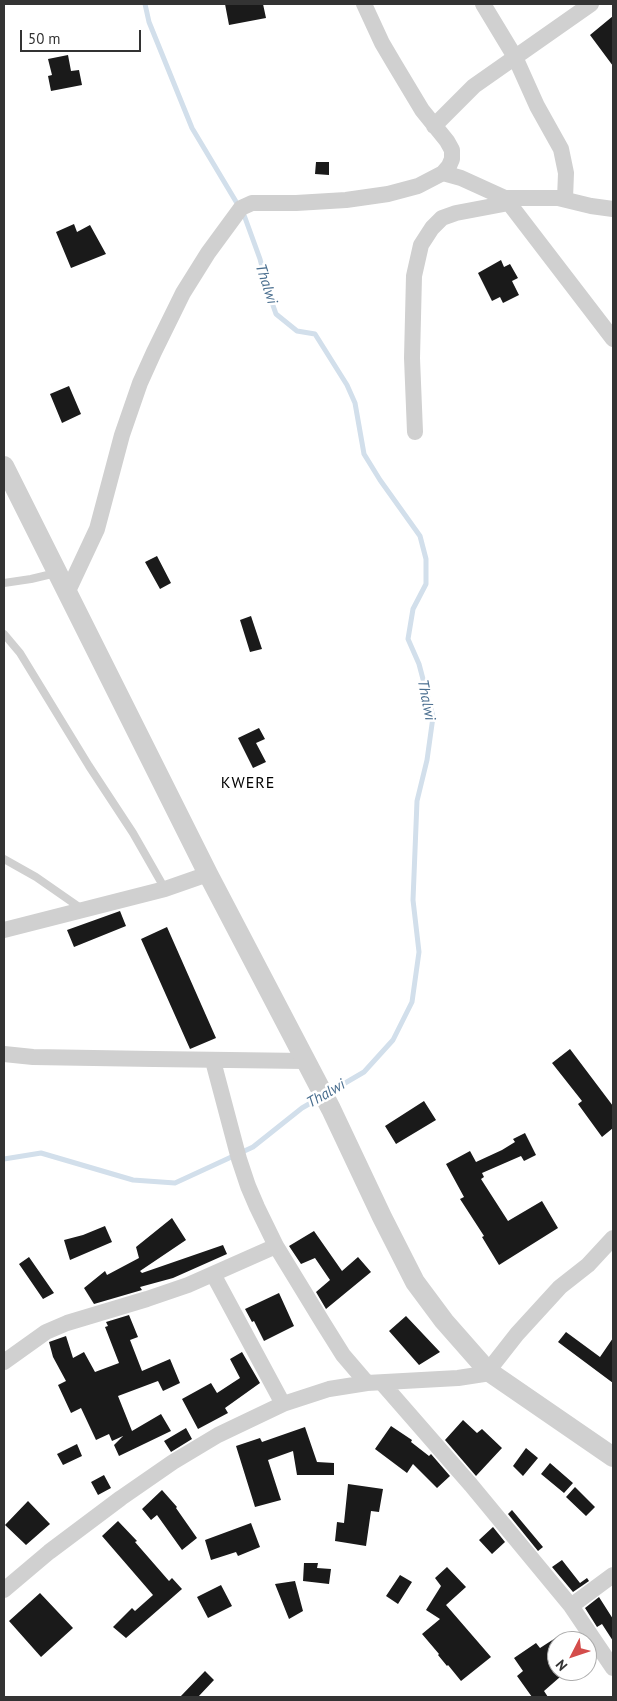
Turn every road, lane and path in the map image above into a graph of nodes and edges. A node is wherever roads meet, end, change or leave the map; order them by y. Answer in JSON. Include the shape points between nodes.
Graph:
{"nodes":[{"id":1,"x":364,"y":4,"type":"edge"},
{"id":2,"x":483,"y":4,"type":"edge"},
{"id":3,"x":592,"y":4,"type":"edge"},
{"id":4,"x":515,"y":57,"type":"junction"},
{"id":5,"x":434,"y":126,"type":"junction"},
{"id":6,"x":443,"y":173,"type":"junction"},
{"id":7,"x":565,"y":199,"type":"junction"},
{"id":8,"x":507,"y":201,"type":"junction"},
{"id":9,"x":613,"y":209,"type":"edge"},
{"id":10,"x":613,"y":339,"type":"edge"},
{"id":11,"x":415,"y":432,"type":"dead end"},
{"id":12,"x":4,"y":466,"type":"edge"},
{"id":13,"x":57,"y":573,"type":"junction"},
{"id":14,"x":4,"y":583,"type":"edge"},
{"id":15,"x":67,"y":593,"type":"junction"},
{"id":16,"x":4,"y":634,"type":"edge"},
{"id":17,"x":4,"y":859,"type":"edge"},
{"id":18,"x":208,"y":874,"type":"junction"},
{"id":19,"x":165,"y":889,"type":"junction"},
{"id":20,"x":84,"y":910,"type":"junction"},
{"id":21,"x":4,"y":930,"type":"edge"},
{"id":22,"x":4,"y":1054,"type":"edge"},
{"id":23,"x":305,"y":1060,"type":"junction"},
{"id":24,"x":213,"y":1061,"type":"junction"},
{"id":25,"x":613,"y":1238,"type":"edge"},
{"id":26,"x":276,"y":1246,"type":"junction"},
{"id":27,"x":213,"y":1274,"type":"junction"},
{"id":28,"x":4,"y":1362,"type":"edge"},
{"id":29,"x":488,"y":1371,"type":"junction"},
{"id":30,"x":374,"y":1383,"type":"junction"},
{"id":31,"x":283,"y":1404,"type":"junction"},
{"id":32,"x":613,"y":1457,"type":"edge"},
{"id":33,"x":613,"y":1575,"type":"edge"},
{"id":34,"x":4,"y":1590,"type":"edge"},
{"id":35,"x":571,"y":1606,"type":"junction"},
{"id":36,"x":613,"y":1668,"type":"edge"}],
"edges":[{"from":1,"to":5,"type":"street","via":[[395,65]]},
{"from":2,"to":4,"type":"street"},
{"from":3,"to":4,"type":"street"},
{"from":4,"to":5,"type":"street","via":[[474,86]]},
{"from":4,"to":7,"type":"street","via":[[561,149],[566,173]]},
{"from":5,"to":6,"type":"street","via":[[452,150],[452,159]]},
{"from":6,"to":8,"type":"street","via":[[461,178]]},
{"from":6,"to":15,"type":"street","via":[[418,186],[388,194],[346,200],[252,203],[241,208],[183,292],[154,352],[122,436],[97,529]]},
{"from":7,"to":8,"type":"street"},
{"from":7,"to":9,"type":"street"},
{"from":8,"to":10,"type":"street"},
{"from":8,"to":11,"type":"street","via":[[442,218],[421,245],[414,276],[412,358]]},
{"from":12,"to":13,"type":"street"},
{"from":13,"to":14,"type":"lane"},
{"from":13,"to":15,"type":"street"},
{"from":15,"to":18,"type":"street"},
{"from":16,"to":19,"type":"lane","via":[[20,653]]},
{"from":17,"to":20,"type":"lane"},
{"from":18,"to":19,"type":"street"},
{"from":18,"to":23,"type":"street"},
{"from":19,"to":20,"type":"street"},
{"from":20,"to":21,"type":"street"},
{"from":22,"to":24,"type":"street"},
{"from":23,"to":24,"type":"street"},
{"from":23,"to":29,"type":"street","via":[[415,1282]]},
{"from":24,"to":26,"type":"street","via":[[248,1186]]},
{"from":25,"to":29,"type":"street","via":[[593,1260],[560,1287],[516,1334]]},
{"from":26,"to":27,"type":"street"},
{"from":26,"to":30,"type":"street","via":[[338,1347]]},
{"from":27,"to":28,"type":"street","via":[[147,1299],[53,1328]]},
{"from":27,"to":31,"type":"street"},
{"from":29,"to":30,"type":"street","via":[[458,1378]]},
{"from":29,"to":32,"type":"street"},
{"from":30,"to":31,"type":"street","via":[[329,1389]]},
{"from":30,"to":35,"type":"street","via":[[471,1485]]},
{"from":31,"to":34,"type":"street","via":[[218,1435],[173,1462],[105,1510]]},
{"from":33,"to":35,"type":"street"},
{"from":35,"to":36,"type":"street"}]}
